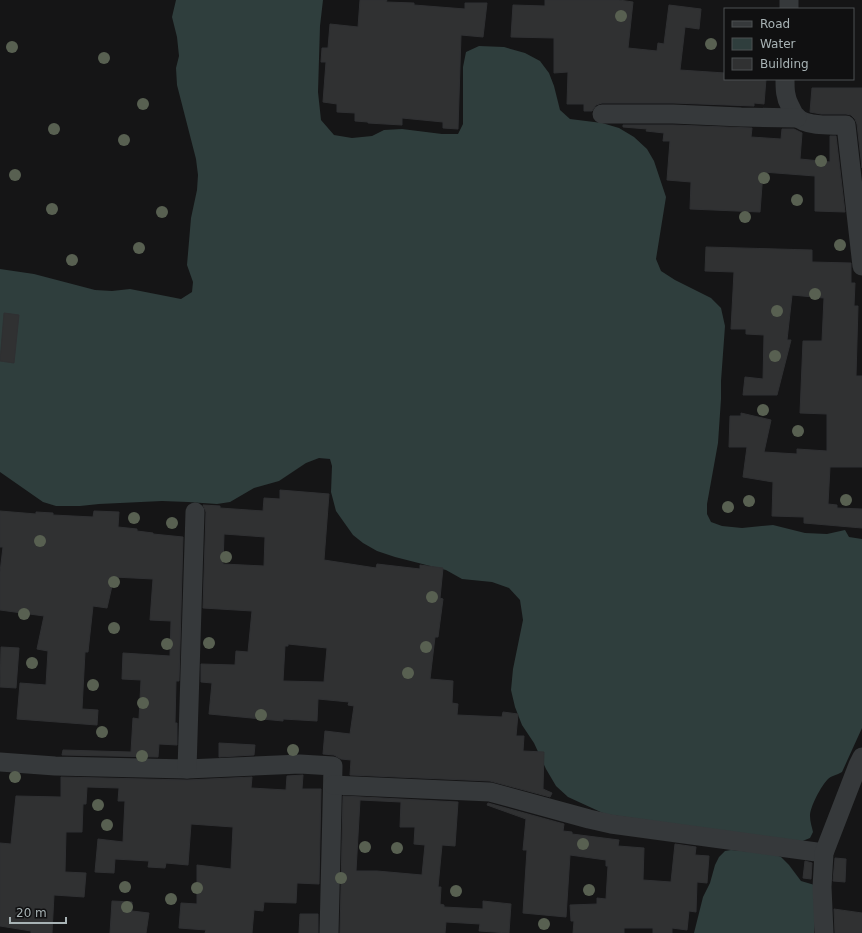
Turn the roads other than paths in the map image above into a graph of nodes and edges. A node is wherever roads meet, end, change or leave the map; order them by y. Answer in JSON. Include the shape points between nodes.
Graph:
{"nodes":[{"id":1,"x":785,"y":80,"type":"edge"},
{"id":2,"x":602,"y":114,"type":"dead end"},
{"id":3,"x":797,"y":118,"type":"junction"},
{"id":4,"x":854,"y":125,"type":"edge"},
{"id":5,"x":862,"y":266,"type":"edge"},
{"id":6,"x":195,"y":512,"type":"dead end"},
{"id":7,"x":862,"y":757,"type":"edge"},
{"id":8,"x":0,"y":762,"type":"edge"},
{"id":9,"x":187,"y":769,"type":"junction"},
{"id":10,"x":333,"y":785,"type":"junction"},
{"id":11,"x":824,"y":852,"type":"junction"},
{"id":12,"x":329,"y":933,"type":"edge"},
{"id":13,"x":824,"y":933,"type":"edge"}],
"edges":[{"from":1,"to":3,"type":"street","via":[[786,99]]},
{"from":2,"to":3,"type":"street"},
{"from":3,"to":4,"type":"street","via":[[807,123]]},
{"from":4,"to":5,"type":"street"},
{"from":6,"to":9,"type":"street"},
{"from":7,"to":11,"type":"street"},
{"from":8,"to":9,"type":"street"},
{"from":9,"to":10,"type":"street","via":[[300,764],[333,766]]},
{"from":10,"to":11,"type":"street","via":[[490,792],[611,824]]},
{"from":10,"to":12,"type":"street"},
{"from":11,"to":13,"type":"street"}]}
